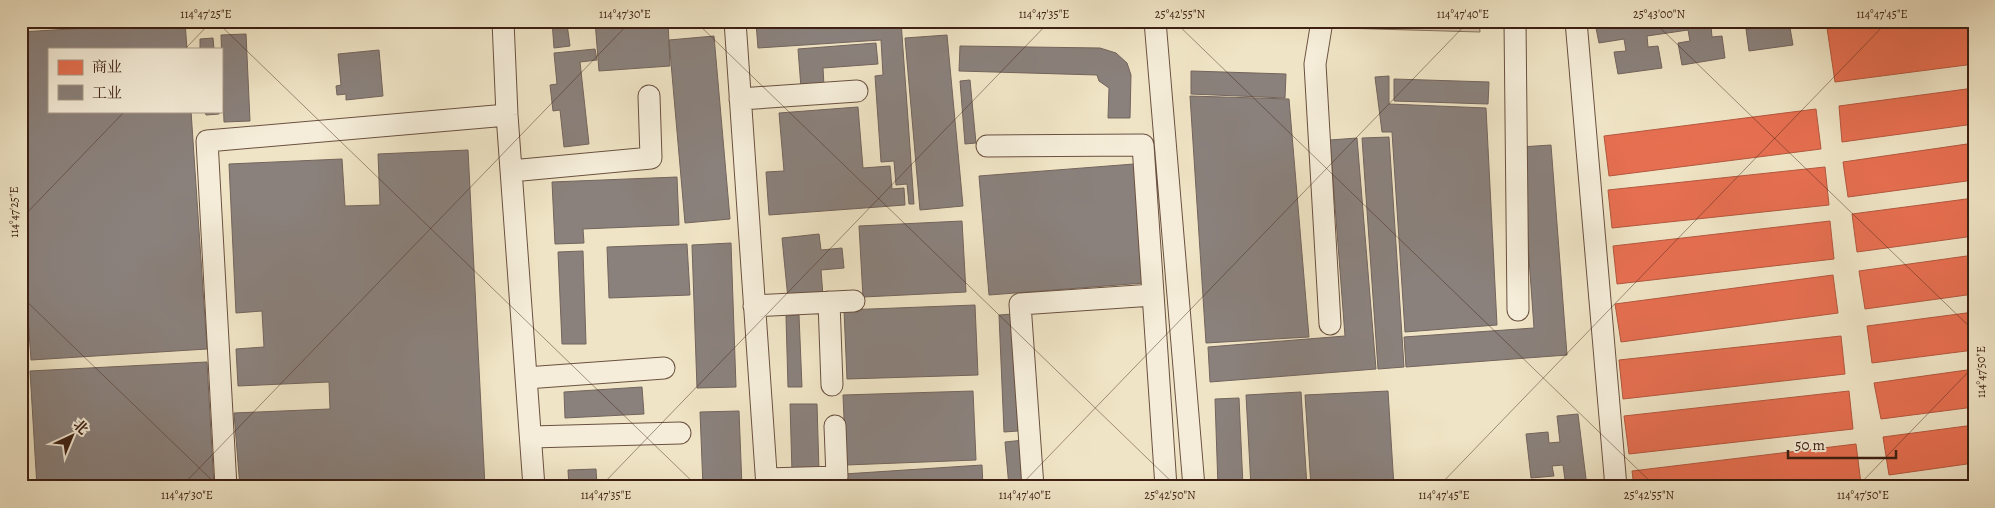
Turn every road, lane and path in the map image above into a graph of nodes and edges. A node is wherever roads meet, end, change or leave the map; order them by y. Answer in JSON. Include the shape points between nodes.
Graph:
{"nodes":[{"id":1,"x":503,"y":21,"type":"edge"},
{"id":2,"x":734,"y":21,"type":"edge"},
{"id":3,"x":1155,"y":21,"type":"edge"},
{"id":4,"x":1322,"y":21,"type":"edge"},
{"id":5,"x":1515,"y":21,"type":"edge"},
{"id":6,"x":1576,"y":21,"type":"edge"},
{"id":7,"x":857,"y":91,"type":"dead end"},
{"id":8,"x":649,"y":96,"type":"dead end"},
{"id":9,"x":740,"y":99,"type":"junction"},
{"id":10,"x":507,"y":115,"type":"junction"},
{"id":11,"x":987,"y":146,"type":"dead end"},
{"id":12,"x":511,"y":171,"type":"junction"},
{"id":13,"x":1153,"y":295,"type":"junction"},
{"id":14,"x":854,"y":301,"type":"dead end"},
{"id":15,"x":829,"y":302,"type":"junction"},
{"id":16,"x":754,"y":306,"type":"junction"},
{"id":17,"x":1518,"y":310,"type":"dead end"},
{"id":18,"x":1330,"y":324,"type":"dead end"},
{"id":19,"x":664,"y":368,"type":"dead end"},
{"id":20,"x":526,"y":378,"type":"junction"},
{"id":21,"x":832,"y":385,"type":"dead end"},
{"id":22,"x":835,"y":426,"type":"dead end"},
{"id":23,"x":680,"y":434,"type":"dead end"},
{"id":24,"x":531,"y":437,"type":"junction"},
{"id":25,"x":767,"y":483,"type":"edge"},
{"id":26,"x":226,"y":487,"type":"edge"},
{"id":27,"x":534,"y":487,"type":"edge"},
{"id":28,"x":1032,"y":487,"type":"edge"},
{"id":29,"x":1166,"y":487,"type":"edge"},
{"id":30,"x":1194,"y":487,"type":"edge"},
{"id":31,"x":1616,"y":487,"type":"edge"}],
"edges":[{"from":1,"to":10,"type":"street"},
{"from":2,"to":9,"type":"street"},
{"from":3,"to":30,"type":"street"},
{"from":4,"to":18,"type":"street","via":[[1315,64]]},
{"from":5,"to":17,"type":"street"},
{"from":6,"to":31,"type":"street"},
{"from":7,"to":9,"type":"street"},
{"from":8,"to":12,"type":"street","via":[[651,158]]},
{"from":9,"to":16,"type":"street"},
{"from":10,"to":12,"type":"street"},
{"from":10,"to":26,"type":"street","via":[[207,140]]},
{"from":11,"to":13,"type":"street","via":[[1143,145]]},
{"from":12,"to":20,"type":"street"},
{"from":13,"to":28,"type":"street","via":[[1020,304]]},
{"from":13,"to":29,"type":"street"},
{"from":14,"to":15,"type":"street"},
{"from":15,"to":16,"type":"street"},
{"from":15,"to":21,"type":"street"},
{"from":16,"to":25,"type":"street"},
{"from":19,"to":20,"type":"street"},
{"from":20,"to":24,"type":"street"},
{"from":22,"to":25,"type":"street","via":[[837,477]]},
{"from":23,"to":24,"type":"street"},
{"from":24,"to":27,"type":"street"}]}
